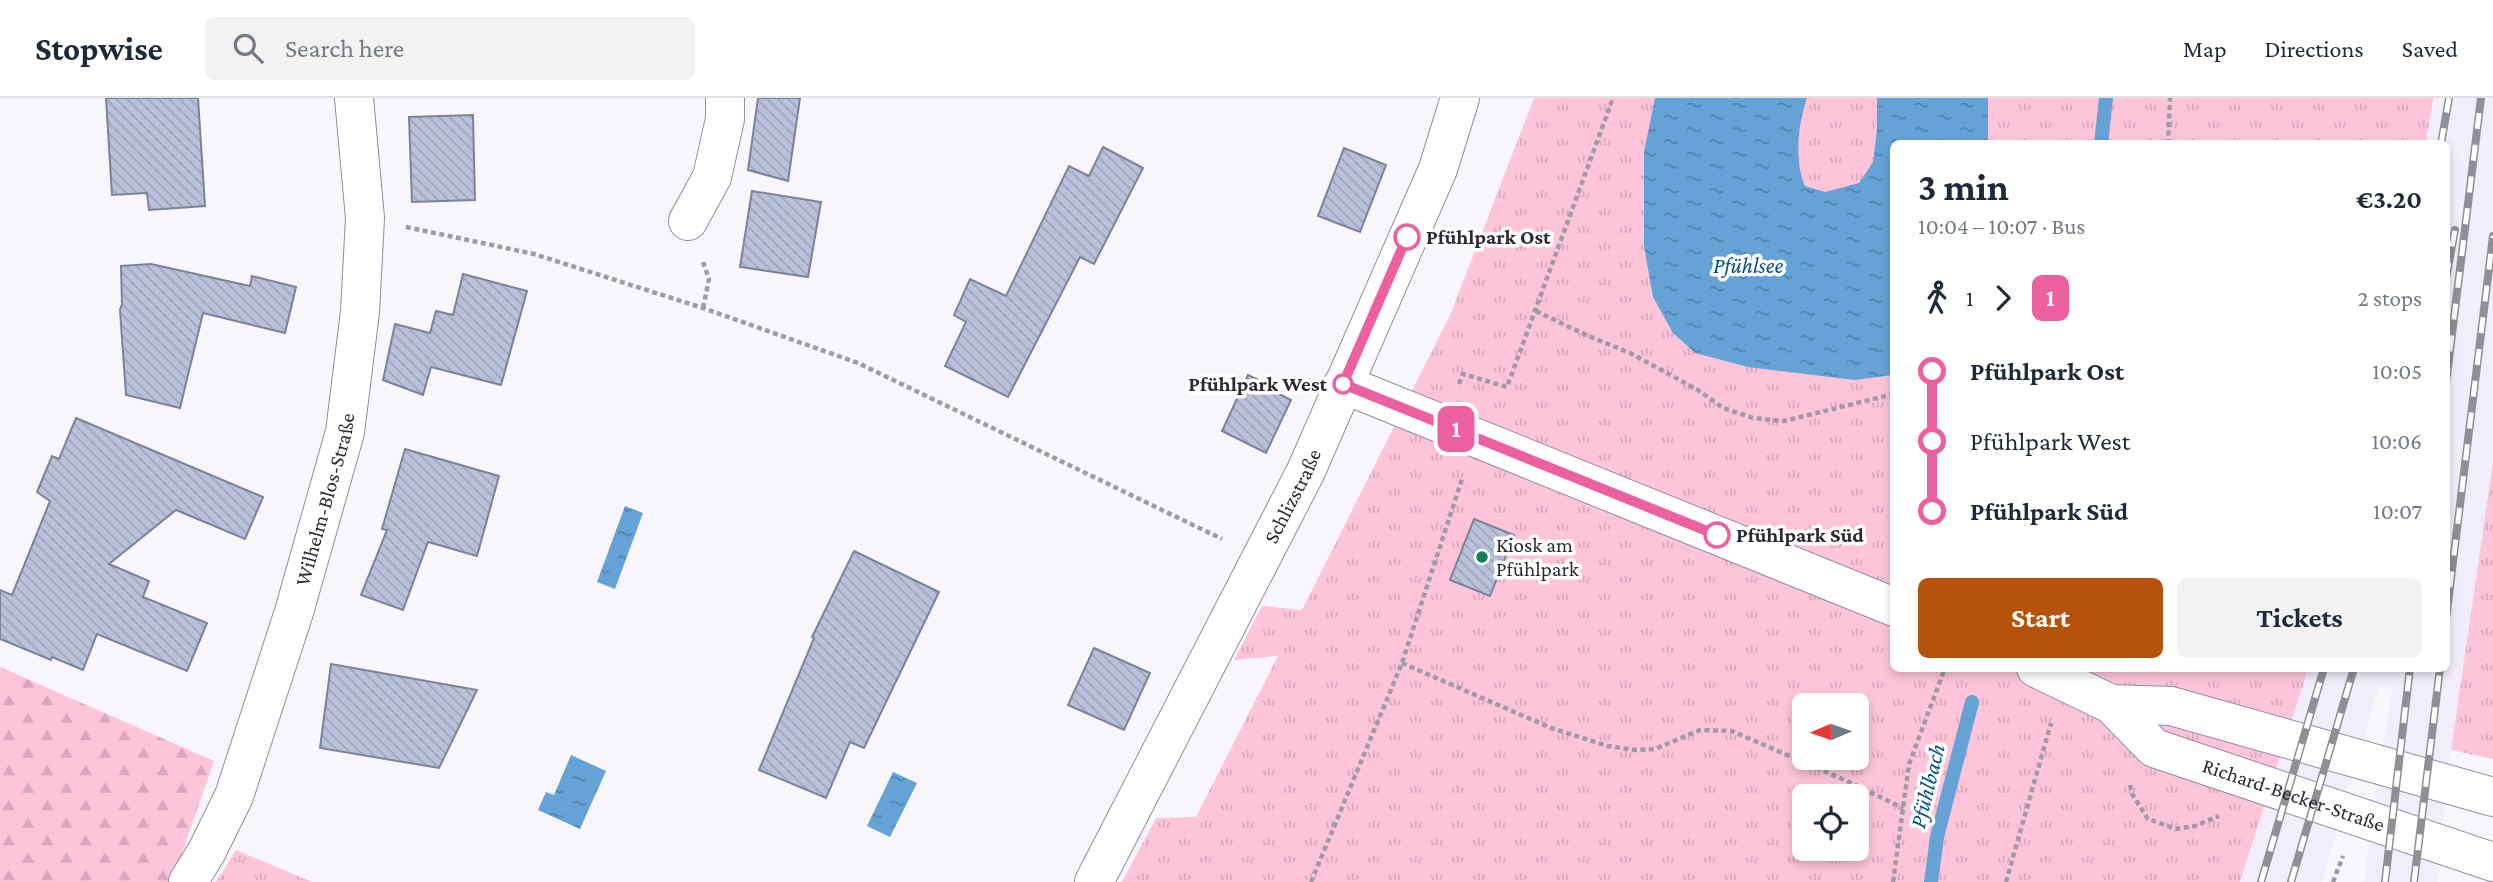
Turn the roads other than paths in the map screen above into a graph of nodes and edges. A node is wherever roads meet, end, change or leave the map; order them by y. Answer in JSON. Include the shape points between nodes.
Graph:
{"nodes":[{"id":1,"x":354,"y":98,"type":"edge"},
{"id":2,"x":725,"y":98,"type":"edge"},
{"id":3,"x":1460,"y":98,"type":"edge"},
{"id":4,"x":688,"y":221,"type":"dead end"},
{"id":5,"x":1343,"y":384,"type":"junction"},
{"id":6,"x":1890,"y":605,"type":"edge"},
{"id":7,"x":2050,"y":675,"type":"edge"},
{"id":8,"x":2111,"y":704,"type":"junction"},
{"id":9,"x":2493,"y":797,"type":"edge"},
{"id":10,"x":2493,"y":862,"type":"edge"},
{"id":11,"x":188,"y":882,"type":"edge"},
{"id":12,"x":1094,"y":882,"type":"edge"}],
"edges":[{"from":1,"to":11,"type":"street","name":"Wilhelm-Blos-Straße","via":[[365,218],[360,312],[345,432],[294,612],[234,796]]},
{"from":2,"to":4,"type":"street","via":[[712,177]]},
{"from":3,"to":5,"type":"street","name":"Schlizstraße","via":[[1438,169]]},
{"from":5,"to":6,"type":"street"},
{"from":5,"to":12,"type":"street","name":"Schlizstraße","via":[[1306,471]]},
{"from":7,"to":8,"type":"street","name":"Richard-Becker-Straße"},
{"from":8,"to":9,"type":"street","name":"Richard-Becker-Straße","via":[[2171,706]]},
{"from":8,"to":10,"type":"street","name":"Richard-Becker-Straße","via":[[2154,748]]}]}
